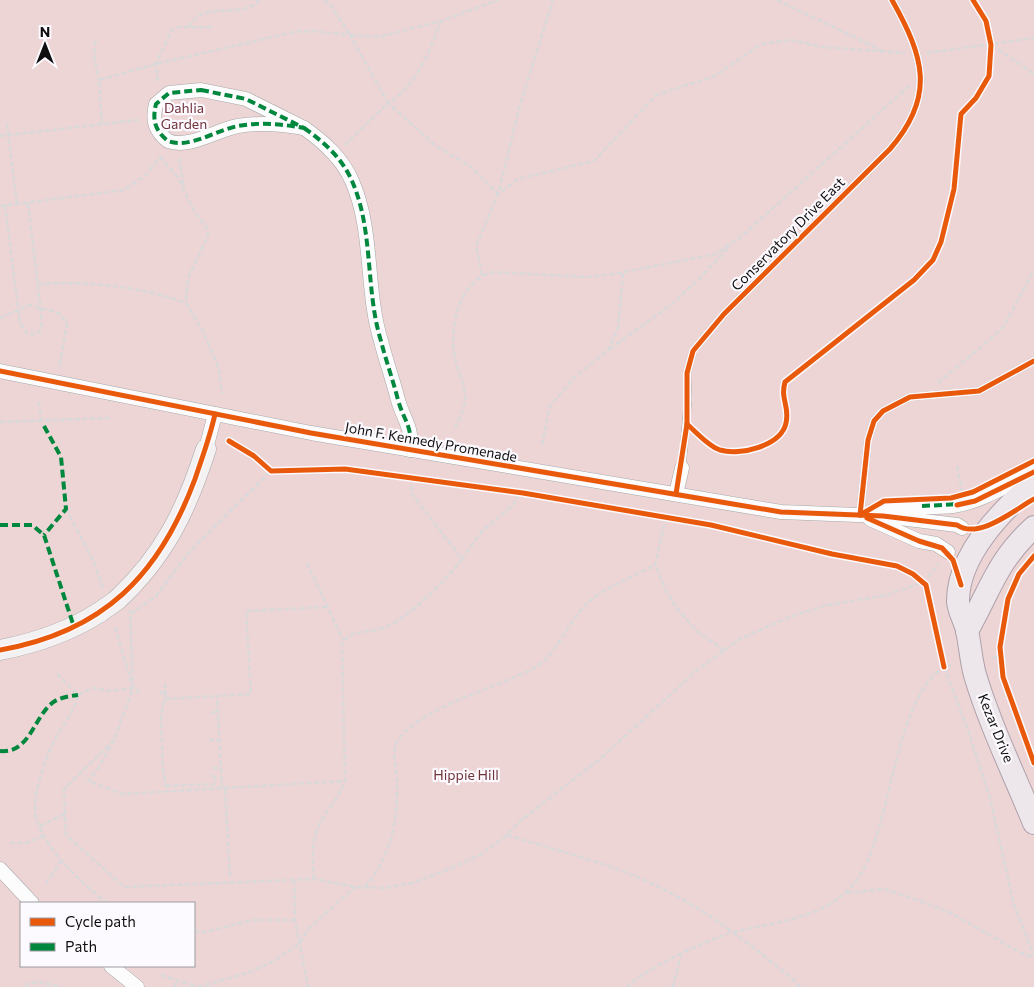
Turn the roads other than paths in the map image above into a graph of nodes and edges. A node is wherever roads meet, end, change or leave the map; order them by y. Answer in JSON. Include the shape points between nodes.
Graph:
{"nodes":[{"id":1,"x":892,"y":0,"type":"edge"},
{"id":2,"x":304,"y":128,"type":"junction"},
{"id":3,"x":1034,"y":361,"type":"edge"},
{"id":4,"x":0,"y":371,"type":"edge"},
{"id":5,"x":215,"y":414,"type":"junction"},
{"id":6,"x":206,"y":449,"type":"joint"},
{"id":7,"x":410,"y":450,"type":"junction"},
{"id":8,"x":682,"y":468,"type":"joint"},
{"id":9,"x":1034,"y":472,"type":"edge"},
{"id":10,"x":1034,"y":483,"type":"edge"},
{"id":11,"x":676,"y":494,"type":"junction"},
{"id":12,"x":901,"y":499,"type":"dead end"},
{"id":13,"x":860,"y":515,"type":"junction"},
{"id":14,"x":1034,"y":527,"type":"edge"},
{"id":15,"x":962,"y":528,"type":"dead end"},
{"id":16,"x":945,"y":557,"type":"road end"},
{"id":17,"x":968,"y":631,"type":"junction"},
{"id":18,"x":0,"y":650,"type":"edge"},
{"id":19,"x":1034,"y":822,"type":"edge"},
{"id":20,"x":0,"y":869,"type":"edge"},
{"id":21,"x":31,"y":902,"type":"edge"},
{"id":22,"x":112,"y":967,"type":"edge"},
{"id":23,"x":138,"y":987,"type":"edge"}],
"edges":[{"from":1,"to":8,"type":"lane","name":"Conservatory Drive East","via":[[921,76],[920,98],[915,112],[900,138],[724,314],[693,351],[687,373]]},
{"from":2,"to":2,"type":"street","via":[[250,124],[176,144],[161,136],[154,113],[161,98],[178,91],[202,90],[231,94]]},
{"from":2,"to":7,"type":"street","via":[[335,154],[351,180],[361,209],[373,308],[398,400],[412,434]]},
{"from":3,"to":13,"type":"lane","via":[[979,391],[927,394],[897,402],[882,411],[874,421],[868,440]]},
{"from":4,"to":5,"type":"street","name":"John F. Kennedy Promenade"},
{"from":5,"to":6,"type":"street"},
{"from":5,"to":7,"type":"street","name":"John F. Kennedy Promenade"},
{"from":6,"to":18,"type":"street","bridge":true,"via":[[170,538],[120,603],[52,637]]},
{"from":7,"to":11,"type":"street","name":"John F. Kennedy Promenade"},
{"from":8,"to":11,"type":"street","name":"Conservatory Drive East"},
{"from":9,"to":13,"type":"street","name":"John F. Kennedy Promenade","via":[[980,499],[963,497],[944,507],[885,508]]},
{"from":10,"to":17,"type":"main road","name":"Kezar Drive","via":[[997,516],[972,554],[958,602]]},
{"from":11,"to":13,"type":"street","name":"John F. Kennedy Promenade","via":[[781,512]]},
{"from":12,"to":13,"type":"street","via":[[884,501]]},
{"from":13,"to":15,"type":"street","name":"John F. Kennedy Promenade","via":[[930,521]]},
{"from":13,"to":16,"type":"street","name":"John F. Kennedy Promenade","via":[[919,541],[936,544]]},
{"from":14,"to":17,"type":"main road","via":[[1000,566]]},
{"from":17,"to":19,"type":"main road","name":"Kezar Drive","via":[[971,661],[979,687]]},
{"from":20,"to":21,"type":"street"},
{"from":22,"to":23,"type":"street"}]}
